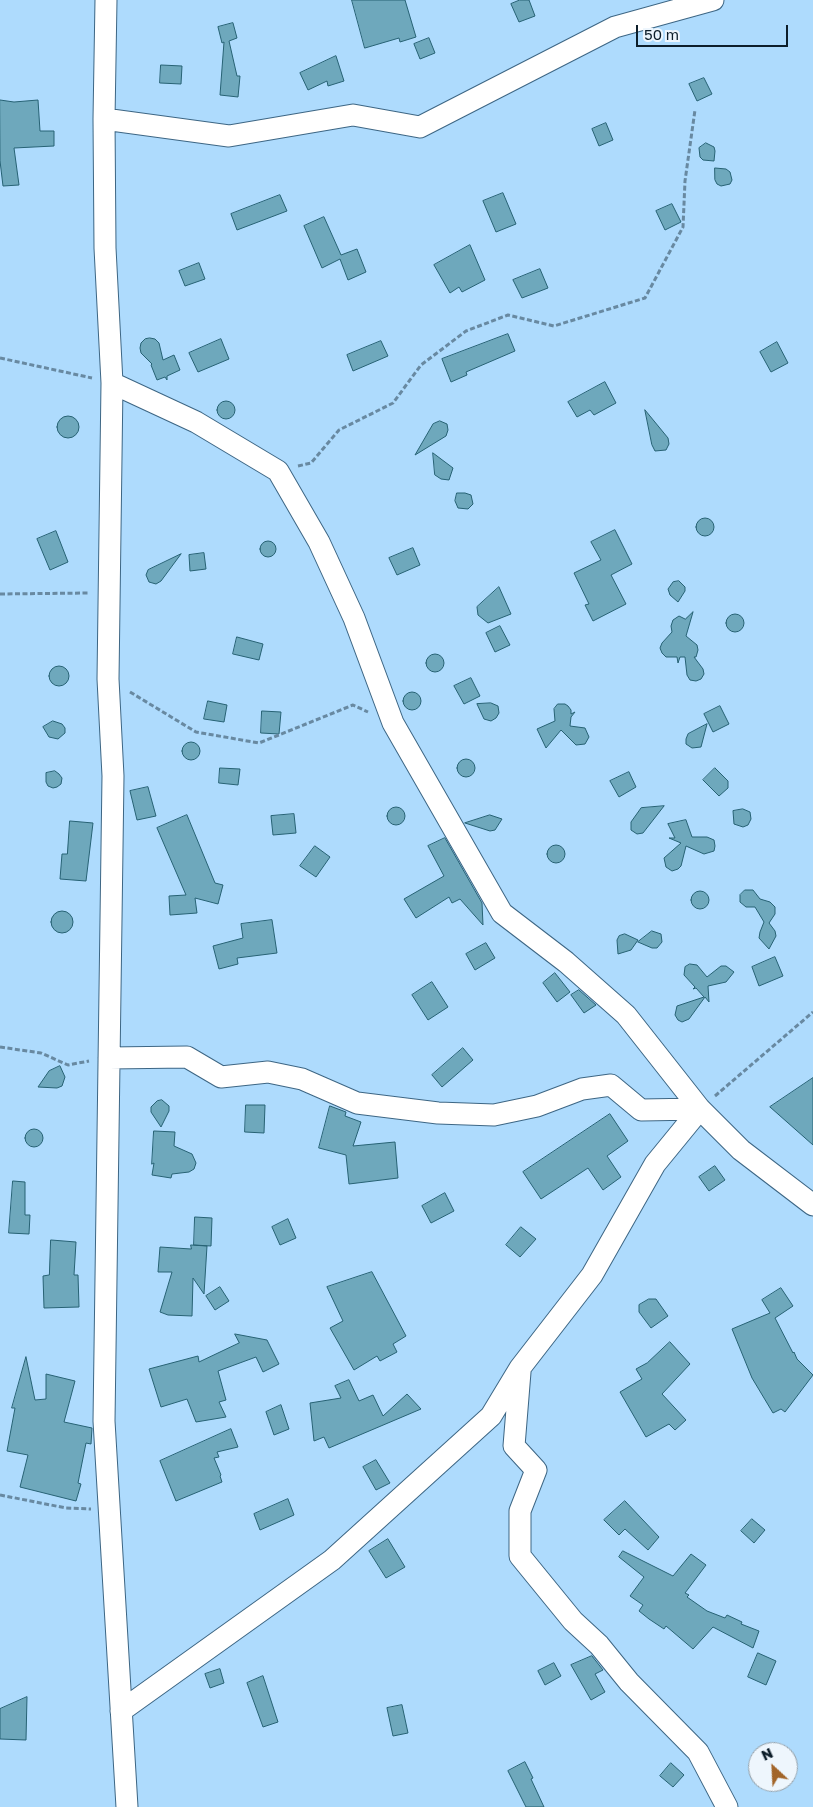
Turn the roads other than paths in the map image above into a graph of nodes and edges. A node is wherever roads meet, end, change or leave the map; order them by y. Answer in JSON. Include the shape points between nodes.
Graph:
{"nodes":[{"id":1,"x":106,"y":0,"type":"edge"},
{"id":2,"x":713,"y":0,"type":"edge"},
{"id":3,"x":104,"y":119,"type":"junction"},
{"id":4,"x":112,"y":382,"type":"junction"},
{"id":5,"x":109,"y":1058,"type":"junction"},
{"id":6,"x":700,"y":1109,"type":"junction"},
{"id":7,"x":813,"y":1205,"type":"edge"},
{"id":8,"x":520,"y":1368,"type":"junction"},
{"id":9,"x":121,"y":1711,"type":"junction"},
{"id":10,"x":126,"y":1807,"type":"edge"},
{"id":11,"x":727,"y":1807,"type":"edge"}],
"edges":[{"from":1,"to":3,"type":"street"},
{"from":2,"to":3,"type":"street","via":[[615,27],[420,127],[353,115],[229,136]]},
{"from":3,"to":4,"type":"street","via":[[105,248]]},
{"from":4,"to":5,"type":"street","via":[[108,679],[113,776]]},
{"from":4,"to":6,"type":"street","via":[[196,422],[278,471],[335,576],[393,723],[502,913],[566,962],[626,1015]]},
{"from":5,"to":6,"type":"street","via":[[187,1056],[221,1077],[268,1072],[302,1079],[358,1103],[438,1113],[494,1115],[538,1106],[582,1089],[611,1085],[641,1110]]},
{"from":5,"to":9,"type":"street","via":[[104,1421]]},
{"from":6,"to":7,"type":"street","via":[[741,1150]]},
{"from":6,"to":8,"type":"street","via":[[654,1164],[592,1275]]},
{"from":8,"to":9,"type":"street","via":[[491,1416],[332,1560]]},
{"from":8,"to":11,"type":"street","via":[[514,1446],[536,1470],[520,1511],[520,1556],[572,1621],[599,1645],[629,1682],[698,1752]]},
{"from":9,"to":10,"type":"street"}]}
